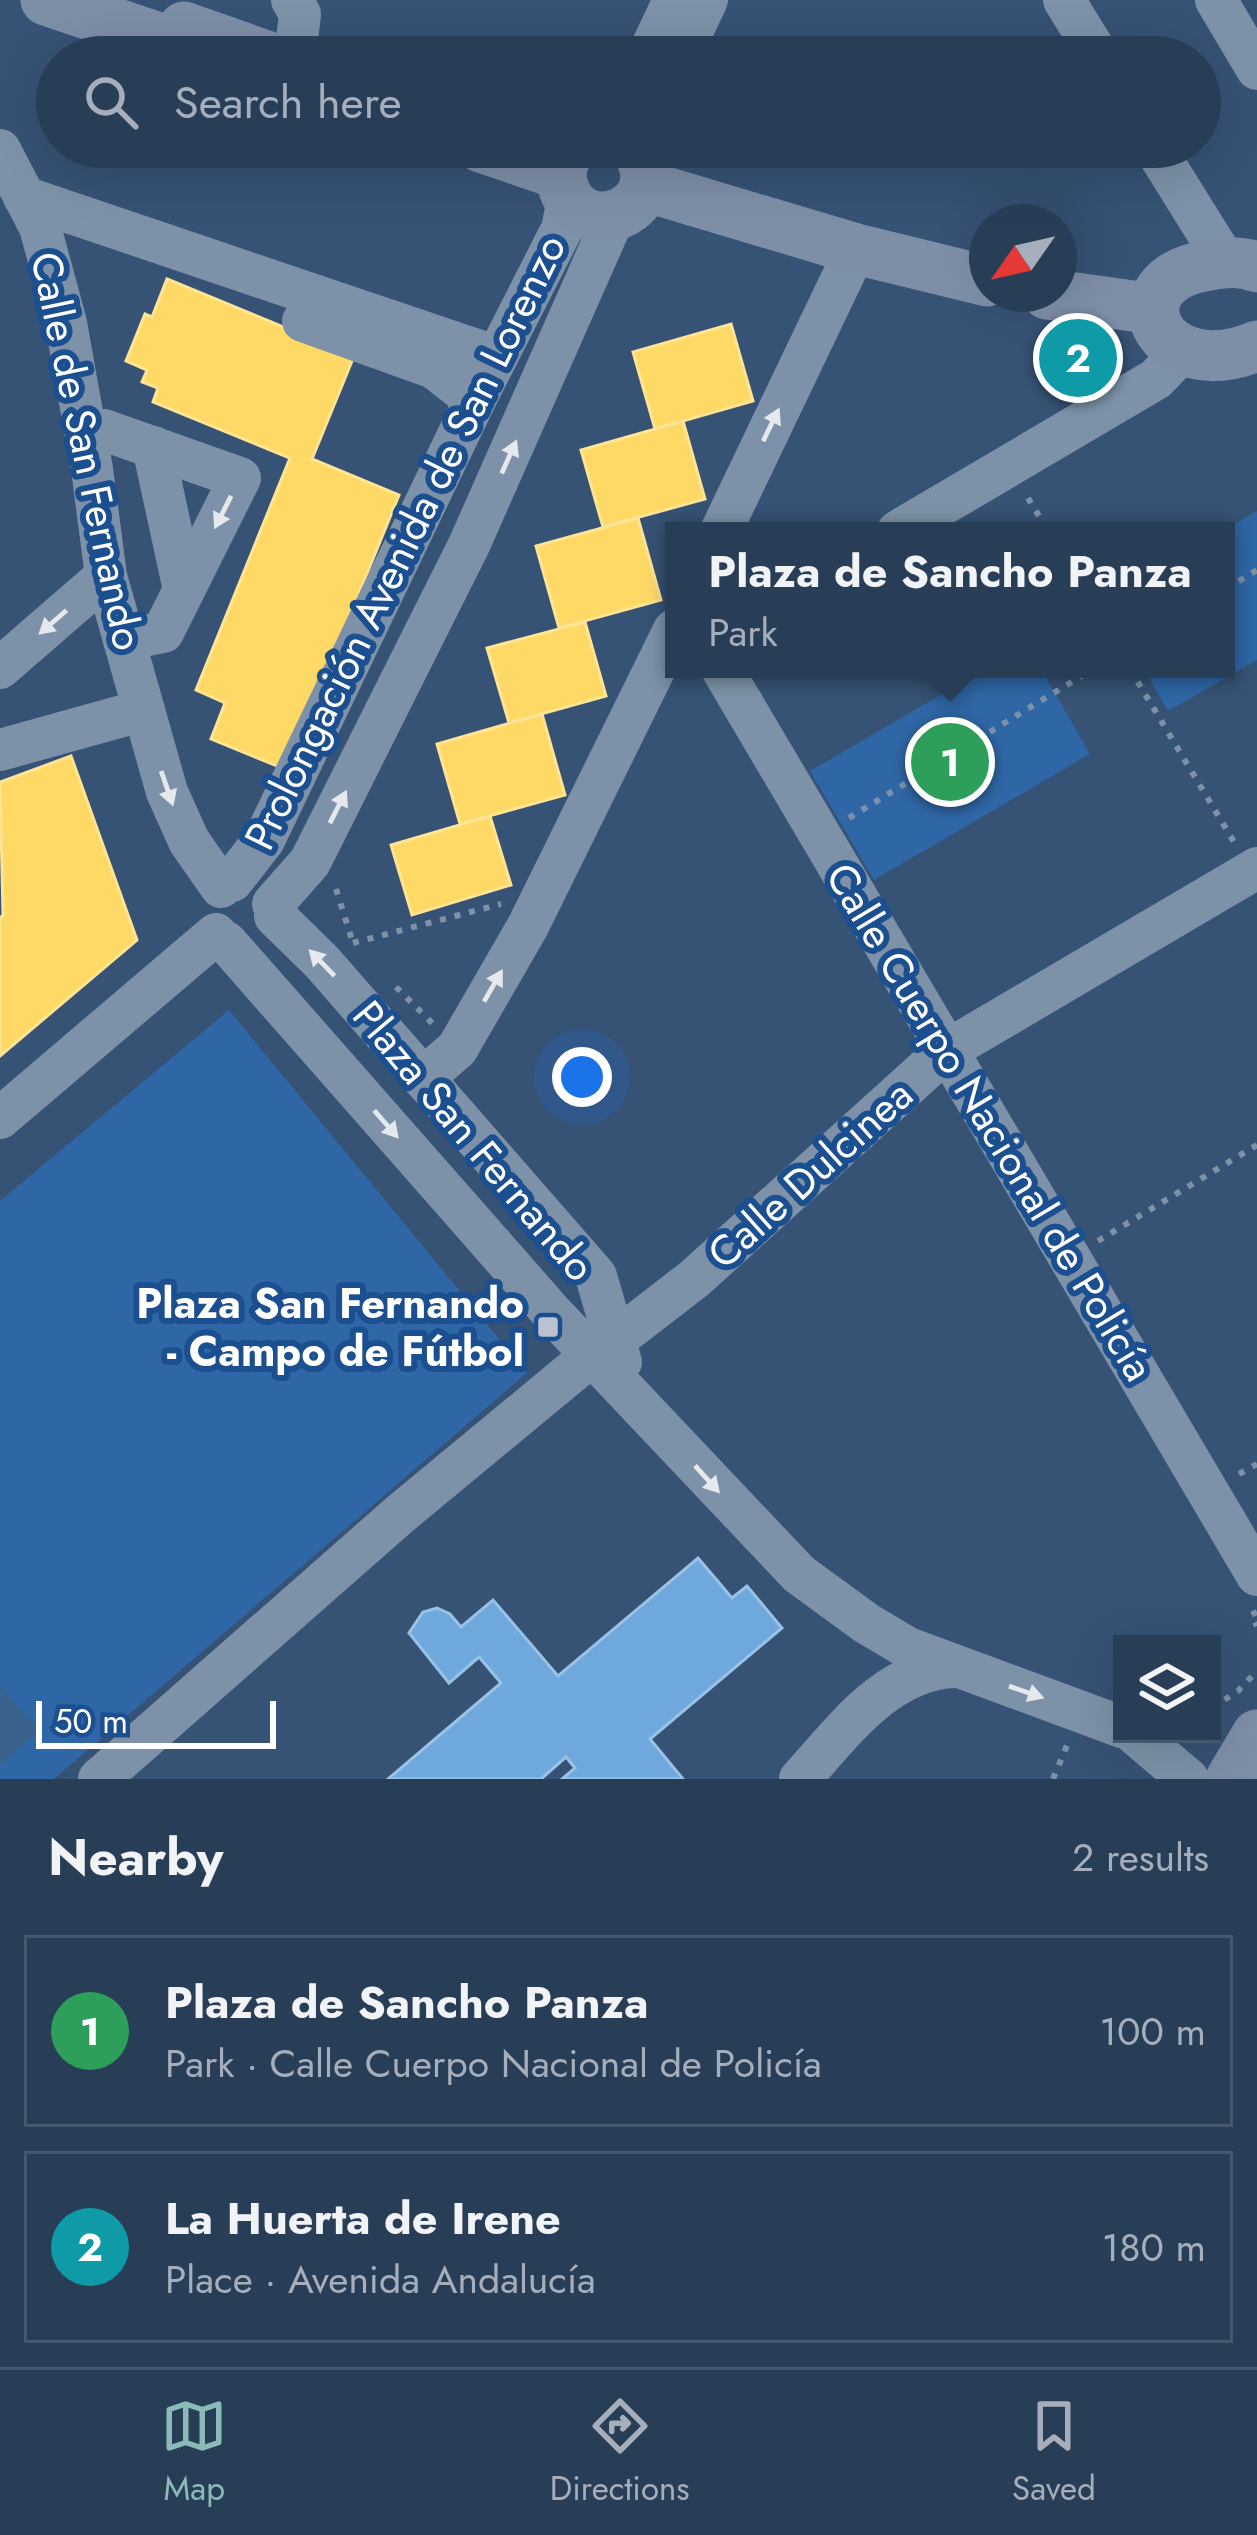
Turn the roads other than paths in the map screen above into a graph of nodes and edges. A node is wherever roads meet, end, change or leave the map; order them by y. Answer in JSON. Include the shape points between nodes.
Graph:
{"nodes":[{"id":1,"x":46,"y":0,"type":"edge"},
{"id":2,"x":114,"y":0,"type":"edge"},
{"id":3,"x":292,"y":0,"type":"edge"},
{"id":4,"x":674,"y":0,"type":"edge"},
{"id":5,"x":707,"y":0,"type":"edge"},
{"id":6,"x":1064,"y":0,"type":"edge"},
{"id":7,"x":1216,"y":0,"type":"edge"},
{"id":8,"x":153,"y":36,"type":"edge"},
{"id":9,"x":211,"y":36,"type":"edge"},
{"id":10,"x":298,"y":36,"type":"edge"},
{"id":11,"x":657,"y":36,"type":"edge"},
{"id":12,"x":690,"y":36,"type":"edge"},
{"id":13,"x":1086,"y":36,"type":"edge"},
{"id":14,"x":1257,"y":69,"type":"edge"},
{"id":15,"x":0,"y":150,"type":"edge"},
{"id":16,"x":562,"y":168,"type":"edge"},
{"id":17,"x":564,"y":168,"type":"edge"},
{"id":18,"x":1167,"y":168,"type":"edge"},
{"id":19,"x":637,"y":169,"type":"edge"},
{"id":20,"x":32,"y":212,"type":"junction"},
{"id":21,"x":856,"y":249,"type":"junction"},
{"id":22,"x":1245,"y":264,"type":"edge"},
{"id":23,"x":969,"y":277,"type":"edge"},
{"id":24,"x":1077,"y":298,"type":"edge"},
{"id":25,"x":1154,"y":309,"type":"junction"},
{"id":26,"x":1257,"y":346,"type":"edge"},
{"id":27,"x":1182,"y":352,"type":"junction"},
{"id":28,"x":496,"y":357,"type":"junction"},
{"id":29,"x":475,"y":400,"type":"junction"},
{"id":30,"x":86,"y":434,"type":"junction"},
{"id":31,"x":154,"y":447,"type":"junction"},
{"id":32,"x":725,"y":522,"type":"edge"},
{"id":33,"x":913,"y":522,"type":"edge"},
{"id":34,"x":106,"y":576,"type":"junction"},
{"id":35,"x":184,"y":590,"type":"junction"},
{"id":36,"x":124,"y":640,"type":"junction"},
{"id":37,"x":0,"y":668,"type":"edge"},
{"id":38,"x":662,"y":673,"type":"edge"},
{"id":39,"x":727,"y":678,"type":"edge"},
{"id":40,"x":144,"y":710,"type":"junction"},
{"id":41,"x":0,"y":750,"type":"edge"},
{"id":42,"x":1254,"y":869,"type":"edge"},
{"id":43,"x":227,"y":884,"type":"junction"},
{"id":44,"x":274,"y":910,"type":"junction"},
{"id":45,"x":221,"y":938,"type":"junction"},
{"id":46,"x":946,"y":1051,"type":"junction"},
{"id":47,"x":423,"y":1078,"type":"junction"},
{"id":48,"x":0,"y":1118,"type":"edge"},
{"id":49,"x":603,"y":1348,"type":"junction"},
{"id":50,"x":1257,"y":1575,"type":"edge"},
{"id":51,"x":866,"y":1623,"type":"junction"},
{"id":52,"x":953,"y":1667,"type":"junction"},
{"id":53,"x":864,"y":1709,"type":"junction"},
{"id":54,"x":1113,"y":1724,"type":"edge"},
{"id":55,"x":1257,"y":1735,"type":"edge"},
{"id":56,"x":1146,"y":1743,"type":"edge"},
{"id":57,"x":98,"y":1779,"type":"edge"},
{"id":58,"x":800,"y":1779,"type":"edge"},
{"id":59,"x":1188,"y":1779,"type":"edge"},
{"id":60,"x":1231,"y":1779,"type":"edge"}],
"edges":[{"from":1,"to":8,"type":"main road"},
{"from":2,"to":9,"type":"main road"},
{"from":3,"to":10,"type":"street"},
{"from":4,"to":11,"type":"street"},
{"from":5,"to":12,"type":"street"},
{"from":6,"to":13,"type":"street"},
{"from":7,"to":14,"type":"street"},
{"from":15,"to":20,"type":"street","name":"Calle de San Fernando"},
{"from":16,"to":28,"type":"street","name":"Prolongación Avenida de San Lorenzo","via":[[562,229]]},
{"from":17,"to":19,"type":"main road","via":[[588,215],[600,218]]},
{"from":18,"to":22,"type":"street","via":[[1220,253]]},
{"from":19,"to":21,"type":"main road"},
{"from":44,"to":19,"type":"street","name":"Prolongación Avenida de San Lorenzo","one_way":true,"via":[[310,862],[470,545]]},
{"from":20,"to":28,"type":"street"},
{"from":20,"to":29,"type":"street","via":[[434,368]]},
{"from":20,"to":30,"type":"street","name":"Calle de San Fernando","via":[[66,322]]},
{"from":21,"to":23,"type":"main road"},
{"from":32,"to":21,"type":"street","one_way":true},
{"from":22,"to":25,"type":"main road","via":[[1172,276]]},
{"from":24,"to":25,"type":"main road"},
{"from":25,"to":27,"type":"main road","via":[[1158,329]]},
{"from":26,"to":27,"type":"main road","via":[[1210,356]]},
{"from":27,"to":33,"type":"street","via":[[1156,379]]},
{"from":28,"to":29,"type":"street","name":"Prolongación Avenida de San Lorenzo"},
{"from":29,"to":43,"type":"street","name":"Prolongación Avenida de San Lorenzo","via":[[263,841]]},
{"from":30,"to":31,"type":"street","via":[[104,430]]},
{"from":30,"to":34,"type":"street","name":"Calle de San Fernando"},
{"from":31,"to":35,"type":"street"},
{"from":31,"to":35,"type":"street","one_way":true,"via":[[240,478]]},
{"from":34,"to":36,"type":"street","name":"Calle de San Fernando"},
{"from":34,"to":37,"type":"street","one_way":true},
{"from":35,"to":36,"type":"street","via":[[163,632]]},
{"from":36,"to":40,"type":"street","name":"Calle de San Fernando"},
{"from":47,"to":38,"type":"street","one_way":true,"via":[[457,1048]]},
{"from":39,"to":46,"type":"street","name":"Calle Cuerpo Nacional de Policía"},
{"from":40,"to":41,"type":"street"},
{"from":40,"to":43,"type":"street","name":"Calle de San Fernando","one_way":true,"via":[[182,825]]},
{"from":42,"to":46,"type":"street","name":"Calle Dulcinea"},
{"from":43,"to":44,"type":"street","via":[[257,884]]},
{"from":43,"to":45,"type":"street","via":[[209,910]]},
{"from":44,"to":45,"type":"street","via":[[263,939],[251,945]]},
{"from":47,"to":44,"type":"street","name":"Plaza San Fernando","one_way":true},
{"from":45,"to":48,"type":"street"},
{"from":45,"to":49,"type":"street","name":"Plaza San Fernando","one_way":true},
{"from":46,"to":49,"type":"street","name":"Calle Dulcinea","via":[[694,1280]]},
{"from":46,"to":50,"type":"street","name":"Calle Cuerpo Nacional de Policía"},
{"from":47,"to":49,"type":"street","name":"Plaza San Fernando","via":[[596,1276]]},
{"from":49,"to":51,"type":"street","one_way":true,"via":[[629,1392],[799,1574]]},
{"from":49,"to":57,"type":"street","name":"Calle Dulcinea"},
{"from":51,"to":52,"type":"street"},
{"from":51,"to":53,"type":"street","via":[[878,1666]]},
{"from":52,"to":53,"type":"street","via":[[911,1675]]},
{"from":52,"to":54,"type":"street","one_way":true},
{"from":53,"to":58,"type":"street"},
{"from":55,"to":60,"type":"main road"},
{"from":56,"to":59,"type":"street"}]}
